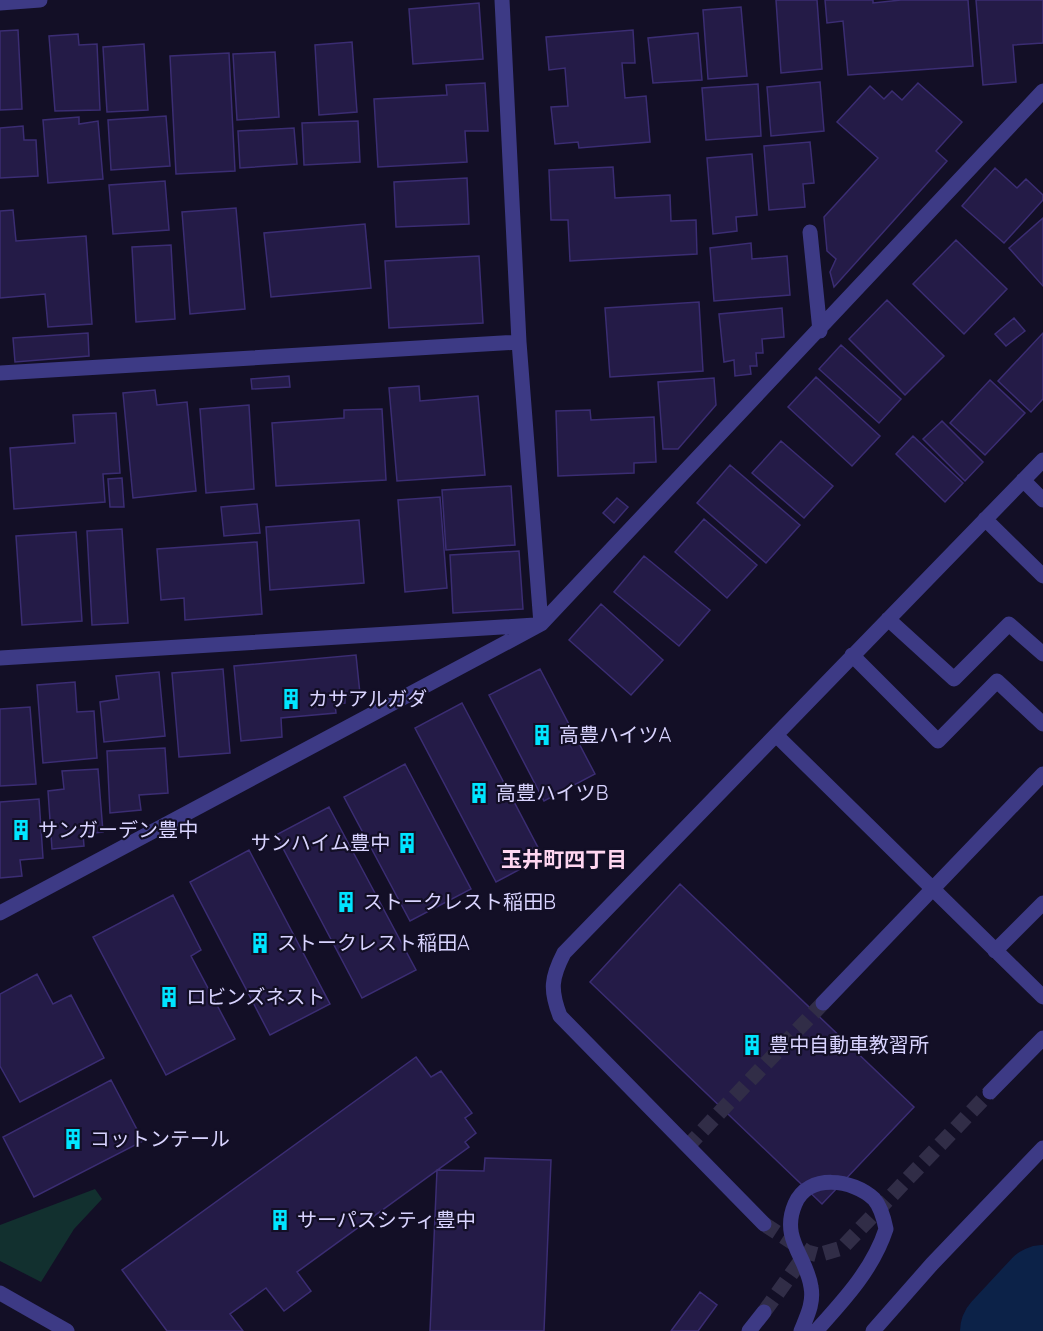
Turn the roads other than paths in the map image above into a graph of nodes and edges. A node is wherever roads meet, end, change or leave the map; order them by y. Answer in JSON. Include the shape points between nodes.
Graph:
{"nodes":[{"id":1,"x":40,"y":0,"type":"edge"},
{"id":2,"x":502,"y":0,"type":"edge"},
{"id":3,"x":0,"y":3,"type":"edge"},
{"id":4,"x":1043,"y":91,"type":"edge"},
{"id":5,"x":810,"y":232,"type":"dead end"},
{"id":6,"x":820,"y":331,"type":"junction"},
{"id":7,"x":519,"y":342,"type":"junction"},
{"id":8,"x":0,"y":373,"type":"edge"},
{"id":9,"x":1043,"y":460,"type":"edge"},
{"id":10,"x":1023,"y":480,"type":"junction"},
{"id":11,"x":1043,"y":500,"type":"edge"},
{"id":12,"x":986,"y":519,"type":"junction"},
{"id":13,"x":1043,"y":576,"type":"edge"},
{"id":14,"x":888,"y":619,"type":"junction"},
{"id":15,"x":541,"y":624,"type":"junction"},
{"id":16,"x":1043,"y":654,"type":"edge"},
{"id":17,"x":852,"y":656,"type":"junction"},
{"id":18,"x":0,"y":658,"type":"edge"},
{"id":19,"x":1043,"y":724,"type":"edge"},
{"id":20,"x":776,"y":735,"type":"junction"},
{"id":21,"x":1043,"y":774,"type":"edge"},
{"id":22,"x":932,"y":888,"type":"junction"},
{"id":23,"x":1043,"y":903,"type":"edge"},
{"id":24,"x":0,"y":913,"type":"edge"},
{"id":25,"x":996,"y":951,"type":"junction"},
{"id":26,"x":1043,"y":997,"type":"edge"},
{"id":27,"x":823,"y":1003,"type":"tunnel mouth"},
{"id":28,"x":1043,"y":1038,"type":"edge"},
{"id":29,"x":990,"y":1092,"type":"tunnel mouth"},
{"id":30,"x":1043,"y":1148,"type":"edge"},
{"id":31,"x":765,"y":1224,"type":"tunnel mouth"},
{"id":32,"x":0,"y":1293,"type":"edge"},
{"id":33,"x":764,"y":1312,"type":"tunnel mouth"},
{"id":34,"x":68,"y":1331,"type":"edge"},
{"id":35,"x":749,"y":1331,"type":"edge"},
{"id":36,"x":801,"y":1331,"type":"edge"},
{"id":37,"x":816,"y":1331,"type":"edge"},
{"id":38,"x":873,"y":1331,"type":"edge"}],
"edges":[{"from":1,"to":3,"type":"street"},
{"from":2,"to":7,"type":"street"},
{"from":4,"to":6,"type":"street"},
{"from":5,"to":6,"type":"street"},
{"from":6,"to":15,"type":"street"},
{"from":7,"to":8,"type":"street"},
{"from":7,"to":15,"type":"street"},
{"from":9,"to":10,"type":"street"},
{"from":10,"to":11,"type":"street"},
{"from":10,"to":12,"type":"street"},
{"from":12,"to":13,"type":"street"},
{"from":12,"to":14,"type":"street"},
{"from":14,"to":16,"type":"street","via":[[954,679],[1009,624]]},
{"from":14,"to":17,"type":"street"},
{"from":15,"to":18,"type":"street"},
{"from":15,"to":24,"type":"street"},
{"from":17,"to":19,"type":"street","via":[[938,741],[997,681]]},
{"from":17,"to":20,"type":"street"},
{"from":20,"to":22,"type":"street"},
{"from":20,"to":31,"type":"street","via":[[564,953],[554,972],[552,997],[560,1016]]},
{"from":21,"to":22,"type":"street"},
{"from":22,"to":25,"type":"street"},
{"from":22,"to":27,"type":"street"},
{"from":23,"to":25,"type":"street"},
{"from":25,"to":26,"type":"street"},
{"from":28,"to":29,"type":"street"},
{"from":30,"to":38,"type":"street"},
{"from":32,"to":34,"type":"street"},
{"from":33,"to":35,"type":"street"},
{"from":36,"to":37,"type":"street","via":[[812,1290],[791,1237],[790,1220],[802,1193],[833,1181],[861,1190],[875,1200],[886,1228],[871,1263],[848,1297]]}]}
